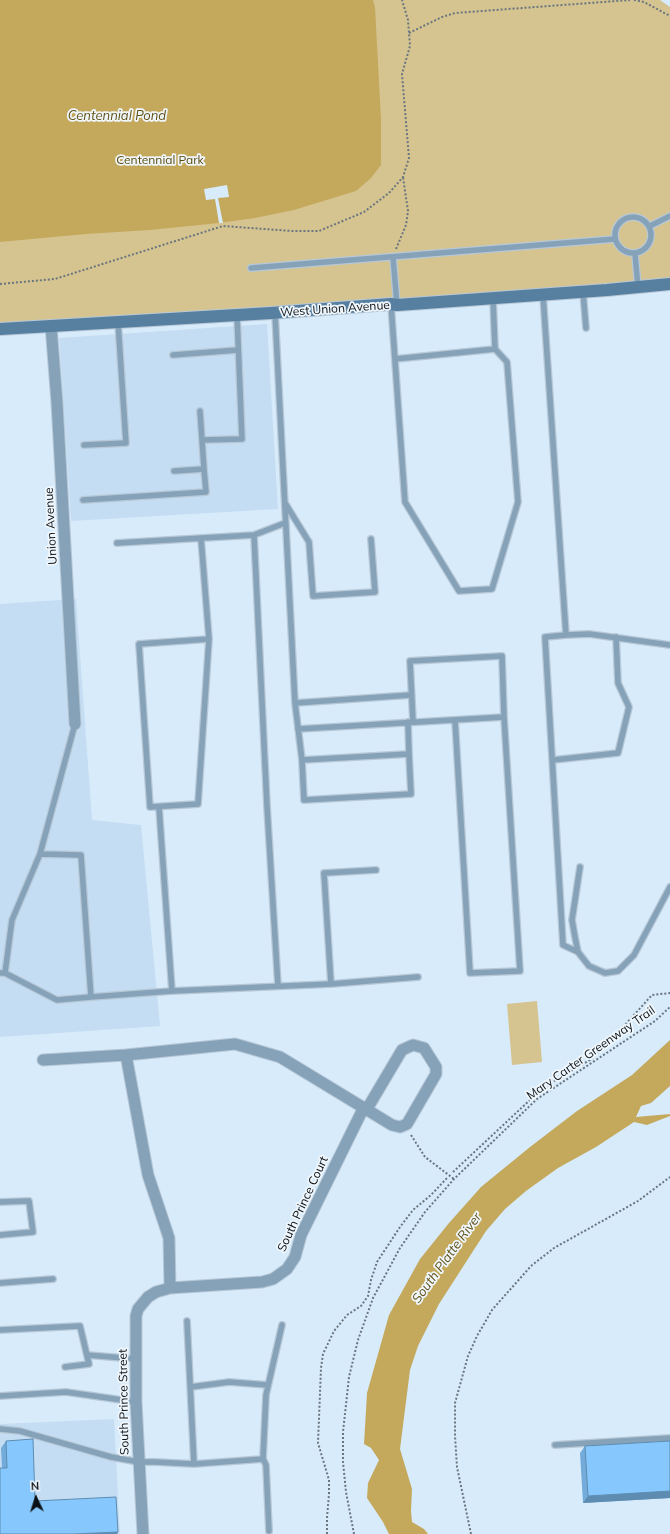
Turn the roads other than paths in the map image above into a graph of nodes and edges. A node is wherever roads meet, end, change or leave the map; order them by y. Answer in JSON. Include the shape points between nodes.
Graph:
{"nodes":[{"id":1,"x":670,"y":216,"type":"edge"},
{"id":2,"x":650,"y":226,"type":"junction"},
{"id":3,"x":615,"y":239,"type":"junction"},
{"id":4,"x":635,"y":254,"type":"junction"},
{"id":5,"x":394,"y":257,"type":"junction"},
{"id":6,"x":250,"y":268,"type":"dead end"},
{"id":7,"x":670,"y":284,"type":"edge"},
{"id":8,"x":638,"y":287,"type":"junction"},
{"id":9,"x":583,"y":292,"type":"junction"},
{"id":10,"x":543,"y":295,"type":"junction"},
{"id":11,"x":493,"y":298,"type":"junction"},
{"id":12,"x":394,"y":304,"type":"junction"},
{"id":13,"x":275,"y":313,"type":"junction"},
{"id":14,"x":237,"y":315,"type":"junction"},
{"id":15,"x":118,"y":322,"type":"junction"},
{"id":16,"x":50,"y":326,"type":"junction"},
{"id":17,"x":586,"y":328,"type":"dead end"},
{"id":18,"x":0,"y":329,"type":"edge"},
{"id":19,"x":495,"y":349,"type":"junction"},
{"id":20,"x":238,"y":350,"type":"junction"},
{"id":21,"x":173,"y":355,"type":"dead end"},
{"id":22,"x":395,"y":359,"type":"junction"},
{"id":23,"x":200,"y":411,"type":"dead end"},
{"id":24,"x":202,"y":440,"type":"junction"},
{"id":25,"x":84,"y":445,"type":"dead end"},
{"id":26,"x":204,"y":469,"type":"junction"},
{"id":27,"x":174,"y":471,"type":"dead end"},
{"id":28,"x":83,"y":500,"type":"dead end"},
{"id":29,"x":284,"y":501,"type":"junction"},
{"id":30,"x":286,"y":523,"type":"junction"},
{"id":31,"x":254,"y":535,"type":"junction"},
{"id":32,"x":201,"y":538,"type":"junction"},
{"id":33,"x":371,"y":539,"type":"dead end"},
{"id":34,"x":117,"y":543,"type":"dead end"},
{"id":35,"x":566,"y":635,"type":"junction"},
{"id":36,"x":616,"y":637,"type":"junction"},
{"id":37,"x":209,"y":639,"type":"junction"},
{"id":38,"x":670,"y":645,"type":"edge"},
{"id":39,"x":411,"y":695,"type":"junction"},
{"id":40,"x":295,"y":703,"type":"junction"},
{"id":41,"x":504,"y":717,"type":"junction"},
{"id":42,"x":455,"y":720,"type":"junction"},
{"id":43,"x":410,"y":722,"type":"junction"},
{"id":44,"x":75,"y":724,"type":"joint"},
{"id":45,"x":298,"y":730,"type":"junction"},
{"id":46,"x":409,"y":754,"type":"junction"},
{"id":47,"x":302,"y":760,"type":"junction"},
{"id":48,"x":553,"y":760,"type":"junction"},
{"id":49,"x":159,"y":807,"type":"junction"},
{"id":50,"x":40,"y":854,"type":"junction"},
{"id":51,"x":580,"y":867,"type":"dead end"},
{"id":52,"x":376,"y":870,"type":"dead end"},
{"id":53,"x":670,"y":887,"type":"edge"},
{"id":54,"x":578,"y":952,"type":"junction"},
{"id":55,"x":3,"y":973,"type":"edge"},
{"id":56,"x":418,"y":977,"type":"dead end"},
{"id":57,"x":331,"y":984,"type":"junction"},
{"id":58,"x":278,"y":986,"type":"junction"},
{"id":59,"x":172,"y":991,"type":"junction"},
{"id":60,"x":91,"y":997,"type":"junction"},
{"id":61,"x":126,"y":1055,"type":"junction"},
{"id":62,"x":43,"y":1060,"type":"dead end"},
{"id":63,"x":365,"y":1108,"type":"junction"},
{"id":64,"x":0,"y":1202,"type":"edge"},
{"id":65,"x":0,"y":1235,"type":"edge"},
{"id":66,"x":53,"y":1279,"type":"dead end"},
{"id":67,"x":0,"y":1283,"type":"edge"},
{"id":68,"x":170,"y":1288,"type":"junction"},
{"id":69,"x":187,"y":1321,"type":"dead end"},
{"id":70,"x":282,"y":1325,"type":"dead end"},
{"id":71,"x":0,"y":1330,"type":"edge"},
{"id":72,"x":87,"y":1355,"type":"junction"},
{"id":73,"x":136,"y":1359,"type":"junction"},
{"id":74,"x":65,"y":1367,"type":"dead end"},
{"id":75,"x":268,"y":1385,"type":"junction"},
{"id":76,"x":191,"y":1387,"type":"junction"},
{"id":77,"x":0,"y":1396,"type":"edge"},
{"id":78,"x":136,"y":1402,"type":"junction"},
{"id":79,"x":0,"y":1429,"type":"edge"},
{"id":80,"x":670,"y":1438,"type":"edge"},
{"id":81,"x":555,"y":1445,"type":"dead end"},
{"id":82,"x":263,"y":1459,"type":"junction"},
{"id":83,"x":139,"y":1462,"type":"junction"},
{"id":84,"x":194,"y":1464,"type":"junction"},
{"id":85,"x":269,"y":1531,"type":"dead end"},
{"id":86,"x":143,"y":1534,"type":"edge"}],
"edges":[{"from":1,"to":2,"type":"lane"},
{"from":2,"to":3,"type":"lane","via":[[638,217],[623,219],[615,231]]},
{"from":2,"to":4,"type":"lane","via":[[652,240],[642,252]]},
{"from":3,"to":4,"type":"lane","via":[[622,250]]},
{"from":3,"to":5,"type":"lane"},
{"from":4,"to":8,"type":"lane"},
{"from":5,"to":6,"type":"lane"},
{"from":5,"to":12,"type":"lane"},
{"from":7,"to":8,"type":"street","name":"West Union Avenue"},
{"from":8,"to":9,"type":"street","name":"West Union Avenue"},
{"from":9,"to":10,"type":"street","name":"West Union Avenue"},
{"from":9,"to":17,"type":"lane"},
{"from":10,"to":11,"type":"street","name":"West Union Avenue"},
{"from":10,"to":35,"type":"lane"},
{"from":11,"to":12,"type":"street","name":"West Union Avenue"},
{"from":11,"to":19,"type":"lane"},
{"from":12,"to":13,"type":"street","name":"West Union Avenue"},
{"from":12,"to":22,"type":"lane"},
{"from":13,"to":14,"type":"street","name":"West Union Avenue"},
{"from":13,"to":29,"type":"lane"},
{"from":14,"to":15,"type":"street","name":"West Union Avenue"},
{"from":14,"to":20,"type":"lane"},
{"from":15,"to":16,"type":"street","name":"West Union Avenue"},
{"from":15,"to":25,"type":"lane","via":[[126,443]]},
{"from":16,"to":18,"type":"street","name":"West Union Avenue"},
{"from":16,"to":44,"type":"street","name":"Union Avenue","via":[[57,403]]},
{"from":19,"to":22,"type":"lane"},
{"from":19,"to":22,"type":"lane","via":[[507,362],[518,502],[492,589],[459,591],[405,502]]},
{"from":20,"to":21,"type":"lane"},
{"from":20,"to":24,"type":"lane","via":[[242,439]]},
{"from":23,"to":24,"type":"lane"},
{"from":24,"to":26,"type":"lane"},
{"from":26,"to":27,"type":"lane"},
{"from":26,"to":28,"type":"lane","via":[[206,492]]},
{"from":29,"to":30,"type":"lane"},
{"from":29,"to":33,"type":"lane","via":[[309,542],[314,596],[375,592]]},
{"from":30,"to":31,"type":"lane"},
{"from":30,"to":40,"type":"lane"},
{"from":31,"to":32,"type":"lane"},
{"from":31,"to":58,"type":"lane"},
{"from":32,"to":34,"type":"lane"},
{"from":32,"to":37,"type":"lane"},
{"from":35,"to":36,"type":"lane"},
{"from":35,"to":48,"type":"lane","via":[[545,637]]},
{"from":36,"to":38,"type":"lane"},
{"from":36,"to":48,"type":"lane","via":[[618,683],[629,706],[618,753]]},
{"from":37,"to":49,"type":"lane","via":[[198,804]]},
{"from":37,"to":49,"type":"lane","via":[[138,644],[150,808]]},
{"from":39,"to":40,"type":"lane"},
{"from":39,"to":41,"type":"lane","via":[[410,661],[502,656]]},
{"from":39,"to":43,"type":"lane"},
{"from":40,"to":45,"type":"lane"},
{"from":41,"to":42,"type":"lane"},
{"from":41,"to":42,"type":"lane","via":[[520,971],[470,973]]},
{"from":42,"to":43,"type":"lane"},
{"from":43,"to":45,"type":"lane"},
{"from":43,"to":46,"type":"lane"},
{"from":44,"to":50,"type":"lane"},
{"from":45,"to":47,"type":"lane"},
{"from":46,"to":47,"type":"lane"},
{"from":46,"to":47,"type":"lane","via":[[411,794],[388,796],[304,800]]},
{"from":48,"to":54,"type":"lane","via":[[563,945]]},
{"from":49,"to":59,"type":"lane"},
{"from":50,"to":55,"type":"lane","via":[[12,920]]},
{"from":50,"to":60,"type":"lane","via":[[80,855]]},
{"from":51,"to":54,"type":"lane","via":[[572,920]]},
{"from":52,"to":57,"type":"lane","via":[[324,873]]},
{"from":53,"to":54,"type":"lane","via":[[634,955],[618,971],[605,973],[589,966]]},
{"from":55,"to":60,"type":"lane","via":[[57,1000]]},
{"from":56,"to":57,"type":"lane"},
{"from":57,"to":58,"type":"lane"},
{"from":58,"to":59,"type":"lane"},
{"from":59,"to":60,"type":"lane"},
{"from":61,"to":62,"type":"street"},
{"from":61,"to":63,"type":"street","via":[[235,1044],[280,1057]]},
{"from":61,"to":68,"type":"street","via":[[148,1175],[169,1238]]},
{"from":63,"to":63,"type":"street","name":"South Prince Court","via":[[392,1125],[400,1127],[407,1124],[436,1074],[436,1067],[424,1048],[413,1045],[402,1050]]},
{"from":63,"to":68,"type":"street","name":"South Prince Court","via":[[287,1269],[273,1279],[262,1282]]},
{"from":64,"to":65,"type":"lane","via":[[29,1200],[33,1232]]},
{"from":66,"to":67,"type":"lane"},
{"from":68,"to":73,"type":"street","name":"South Prince Street","via":[[148,1297],[138,1309]]},
{"from":69,"to":76,"type":"lane"},
{"from":70,"to":75,"type":"lane"},
{"from":71,"to":72,"type":"lane","via":[[80,1326]]},
{"from":72,"to":73,"type":"lane"},
{"from":72,"to":74,"type":"lane","via":[[89,1364]]},
{"from":73,"to":78,"type":"street","name":"South Prince Street"},
{"from":75,"to":76,"type":"lane","via":[[229,1382]]},
{"from":75,"to":82,"type":"lane"},
{"from":76,"to":84,"type":"lane"},
{"from":77,"to":78,"type":"lane","via":[[66,1392]]},
{"from":78,"to":83,"type":"street","name":"South Prince Street"},
{"from":79,"to":83,"type":"lane","via":[[20,1431],[111,1457]]},
{"from":80,"to":81,"type":"lane"},
{"from":82,"to":84,"type":"lane"},
{"from":82,"to":85,"type":"lane","via":[[266,1465]]},
{"from":83,"to":84,"type":"lane"},
{"from":83,"to":86,"type":"street","name":"South Prince Street"}]}
